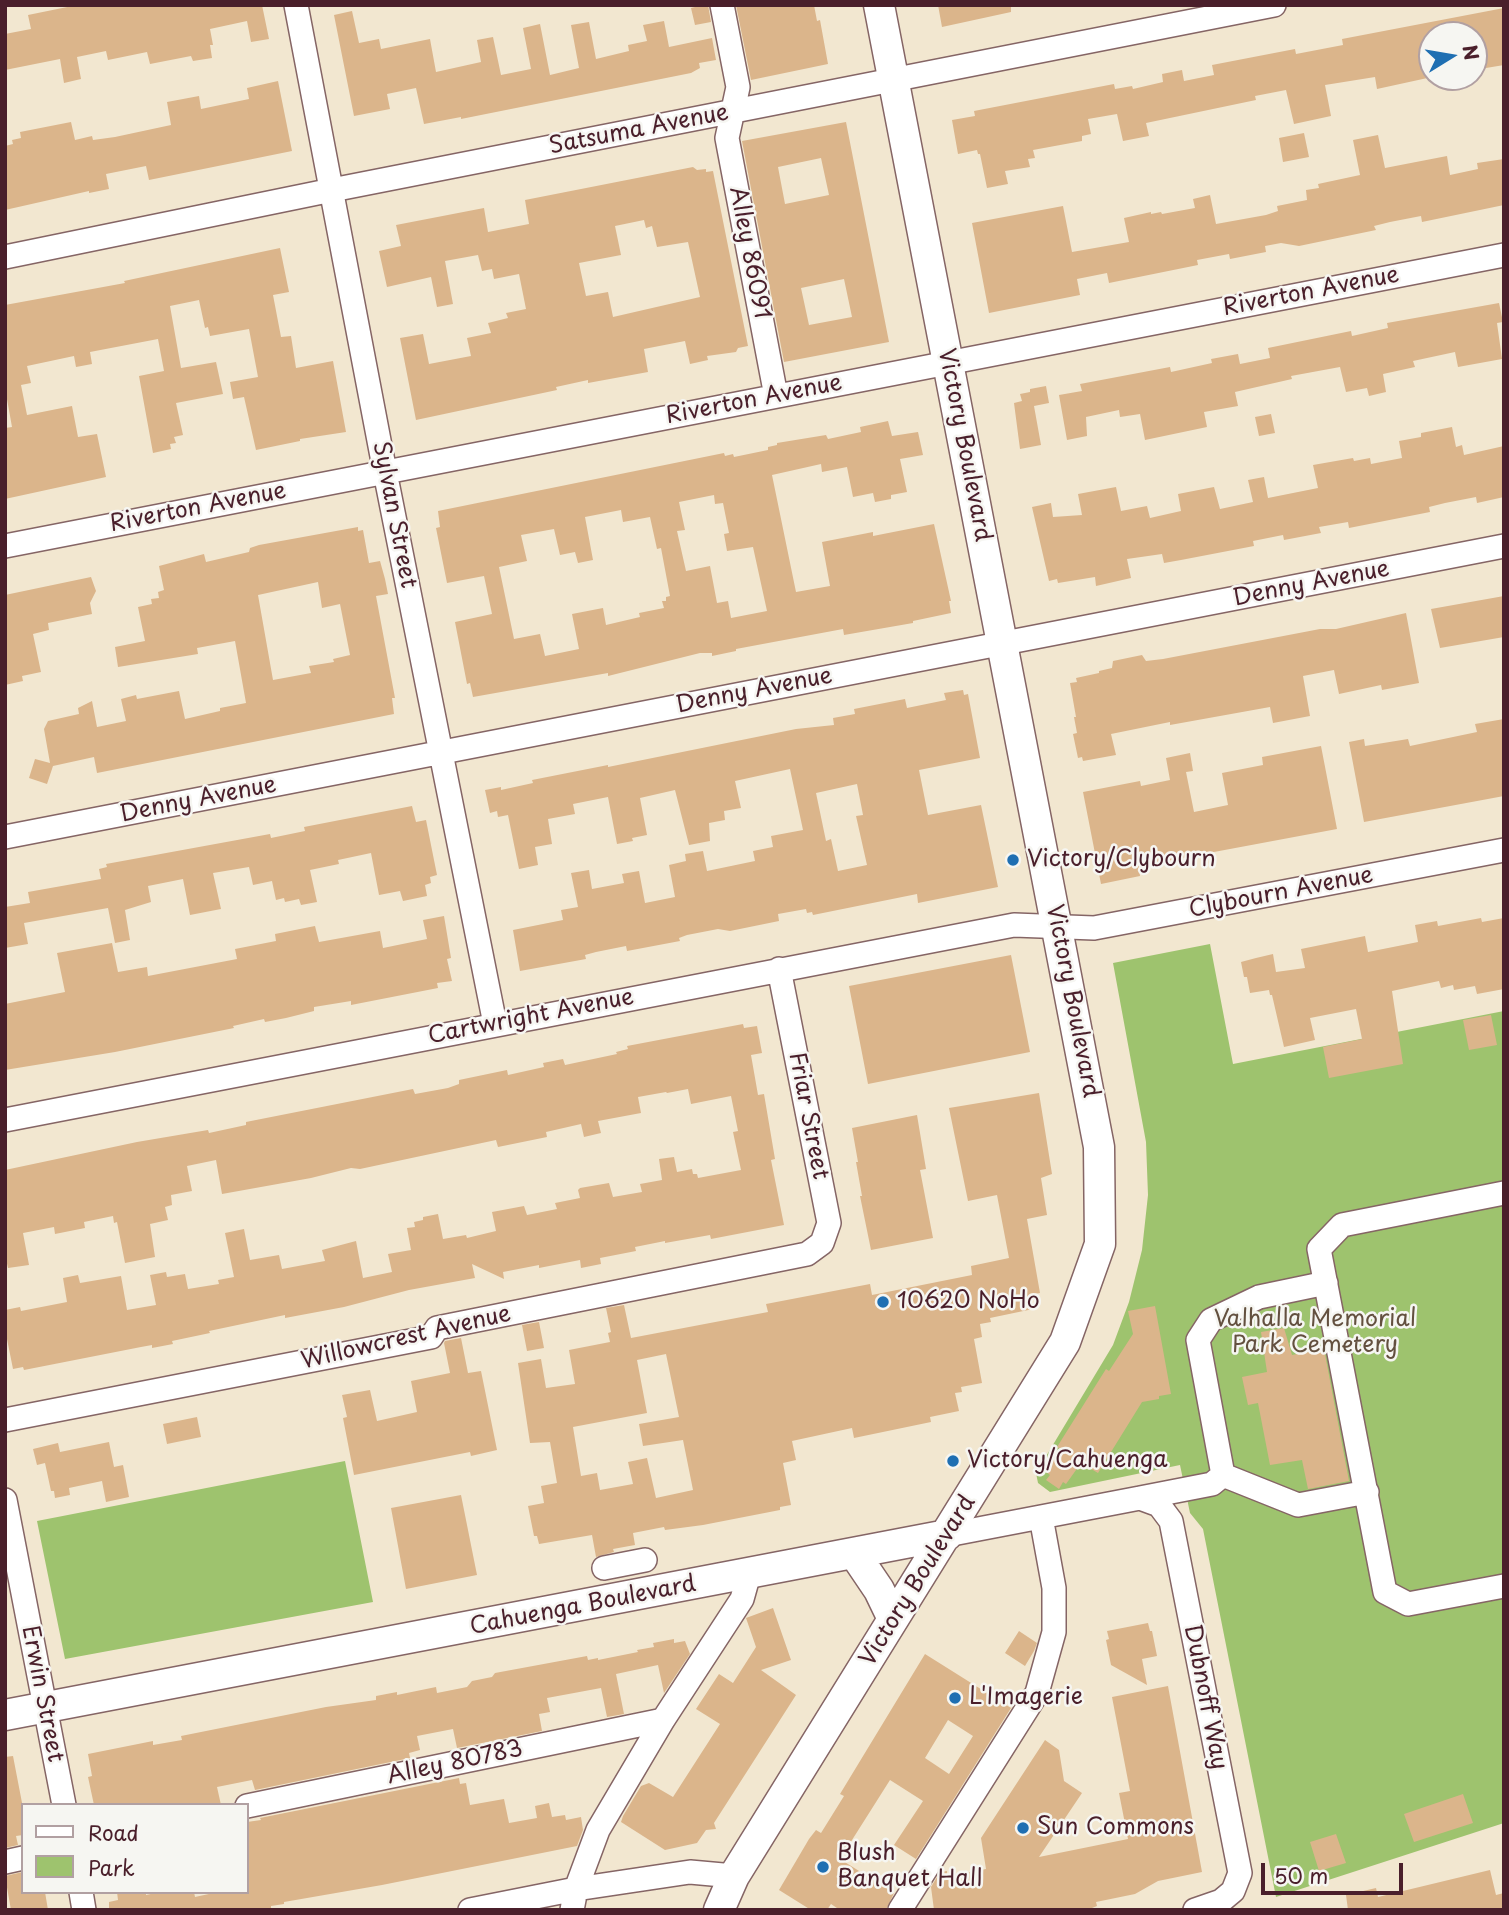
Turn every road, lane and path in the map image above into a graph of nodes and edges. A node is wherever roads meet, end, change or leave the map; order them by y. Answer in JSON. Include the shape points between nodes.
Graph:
{"nodes":[{"id":1,"x":296,"y":5,"type":"edge"},
{"id":2,"x":722,"y":5,"type":"edge"},
{"id":3,"x":879,"y":5,"type":"edge"},
{"id":4,"x":1274,"y":5,"type":"edge"},
{"id":5,"x":894,"y":79,"type":"junction"},
{"id":6,"x":733,"y":111,"type":"junction"},
{"id":7,"x":332,"y":190,"type":"junction"},
{"id":8,"x":1504,"y":254,"type":"edge"},
{"id":9,"x":5,"y":257,"type":"edge"},
{"id":10,"x":948,"y":362,"type":"junction"},
{"id":11,"x":775,"y":396,"type":"junction"},
{"id":12,"x":385,"y":472,"type":"junction"},
{"id":13,"x":5,"y":546,"type":"edge"},
{"id":14,"x":1504,"y":546,"type":"edge"},
{"id":15,"x":1002,"y":642,"type":"junction"},
{"id":16,"x":441,"y":752,"type":"junction"},
{"id":17,"x":5,"y":837,"type":"edge"},
{"id":18,"x":1504,"y":850,"type":"edge"},
{"id":19,"x":1058,"y":926,"type":"junction"},
{"id":20,"x":779,"y":969,"type":"junction"},
{"id":21,"x":495,"y":1024,"type":"junction"},
{"id":22,"x":5,"y":1120,"type":"edge"},
{"id":23,"x":1504,"y":1193,"type":"edge"},
{"id":24,"x":807,"y":1254,"type":"joint"},
{"id":25,"x":1326,"y":1283,"type":"junction"},
{"id":26,"x":5,"y":1420,"type":"edge"},
{"id":27,"x":1223,"y":1475,"type":"junction"},
{"id":28,"x":1367,"y":1492,"type":"junction"},
{"id":29,"x":5,"y":1500,"type":"edge"},
{"id":30,"x":1150,"y":1501,"type":"junction"},
{"id":31,"x":1041,"y":1517,"type":"junction"},
{"id":32,"x":947,"y":1535,"type":"junction"},
{"id":33,"x":854,"y":1553,"type":"junction"},
{"id":34,"x":645,"y":1560,"type":"dead end"},
{"id":35,"x":604,"y":1568,"type":"dead end"},
{"id":36,"x":749,"y":1574,"type":"junction"},
{"id":37,"x":1504,"y":1586,"type":"edge"},
{"id":38,"x":893,"y":1619,"type":"junction"},
{"id":39,"x":45,"y":1706,"type":"junction"},
{"id":40,"x":5,"y":1714,"type":"edge"},
{"id":41,"x":663,"y":1720,"type":"junction"},
{"id":42,"x":64,"y":1803,"type":"edge"},
{"id":43,"x":248,"y":1806,"type":"edge"},
{"id":44,"x":734,"y":1876,"type":"junction"},
{"id":45,"x":574,"y":1899,"type":"edge"},
{"id":46,"x":470,"y":1910,"type":"edge"},
{"id":47,"x":719,"y":1910,"type":"edge"},
{"id":48,"x":900,"y":1910,"type":"edge"},
{"id":49,"x":1195,"y":1910,"type":"edge"}],
"edges":[{"from":1,"to":7,"type":"street","name":"Sylvan Street"},
{"from":2,"to":6,"type":"street","name":"Alley 86091","via":[[738,87]]},
{"from":3,"to":5,"type":"main road","name":"Victory Boulevard"},
{"from":4,"to":5,"type":"street","name":"Satsuma Avenue"},
{"from":5,"to":6,"type":"street","name":"Satsuma Avenue"},
{"from":5,"to":10,"type":"main road","name":"Victory Boulevard"},
{"from":6,"to":7,"type":"street","name":"Satsuma Avenue"},
{"from":6,"to":11,"type":"street","name":"Alley 86091","via":[[727,138]]},
{"from":7,"to":9,"type":"street","name":"Satsuma Avenue"},
{"from":7,"to":12,"type":"street","name":"Sylvan Street"},
{"from":8,"to":10,"type":"street","name":"Riverton Avenue"},
{"from":10,"to":11,"type":"street","name":"Riverton Avenue"},
{"from":10,"to":15,"type":"main road","name":"Victory Boulevard"},
{"from":11,"to":12,"type":"street","name":"Riverton Avenue"},
{"from":12,"to":13,"type":"street","name":"Riverton Avenue"},
{"from":12,"to":16,"type":"street","name":"Sylvan Street"},
{"from":14,"to":15,"type":"street","name":"Denny Avenue"},
{"from":15,"to":16,"type":"street","name":"Denny Avenue"},
{"from":15,"to":19,"type":"main road","name":"Victory Boulevard"},
{"from":16,"to":17,"type":"street","name":"Denny Avenue"},
{"from":16,"to":21,"type":"street","name":"Sylvan Street"},
{"from":18,"to":19,"type":"street","name":"Clybourn Avenue","via":[[1094,928]]},
{"from":19,"to":20,"type":"street","name":"Cartwright Avenue","via":[[1014,925]]},
{"from":19,"to":32,"type":"main road","name":"Victory Boulevard","via":[[1100,1147],[1100,1244],[1065,1342]]},
{"from":20,"to":21,"type":"street","name":"Cartwright Avenue"},
{"from":20,"to":24,"type":"street","name":"Friar Street","via":[[829,1223],[822,1243]]},
{"from":21,"to":22,"type":"street","name":"Cartwright Avenue"},
{"from":23,"to":25,"type":"street","via":[[1342,1225],[1319,1249]]},
{"from":24,"to":26,"type":"street","name":"Willowcrest Avenue","via":[[437,1328],[431,1337]]},
{"from":25,"to":27,"type":"street","via":[[1259,1297],[1211,1320],[1198,1340]]},
{"from":25,"to":28,"type":"street"},
{"from":27,"to":28,"type":"street","via":[[1298,1504]]},
{"from":27,"to":30,"type":"street","name":"Cahuenga Boulevard","via":[[1212,1484]]},
{"from":28,"to":37,"type":"street","via":[[1385,1592],[1408,1604]]},
{"from":29,"to":39,"type":"street","name":"Erwin Street"},
{"from":30,"to":31,"type":"street","name":"Cahuenga Boulevard"},
{"from":30,"to":49,"type":"street","name":"Dubnoff Way","via":[[1171,1521],[1240,1873],[1233,1891],[1221,1901]]},
{"from":31,"to":32,"type":"street","name":"Cahuenga Boulevard"},
{"from":31,"to":48,"type":"street","via":[[1054,1588],[1054,1632],[1037,1693]]},
{"from":32,"to":33,"type":"main road","name":"Cahuenga Boulevard"},
{"from":32,"to":38,"type":"main road","name":"Victory Boulevard"},
{"from":33,"to":36,"type":"main road","name":"Cahuenga Boulevard"},
{"from":33,"to":38,"type":"main road"},
{"from":34,"to":35,"type":"street"},
{"from":36,"to":39,"type":"main road","name":"Cahuenga Boulevard"},
{"from":36,"to":41,"type":"street","via":[[742,1599]]},
{"from":38,"to":44,"type":"main road","name":"Victory Boulevard"},
{"from":39,"to":40,"type":"main road","name":"Cahuenga Boulevard"},
{"from":39,"to":42,"type":"street","name":"Erwin Street"},
{"from":41,"to":43,"type":"street","name":"Alley 80783"},
{"from":41,"to":45,"type":"street","via":[[598,1830]]},
{"from":44,"to":45,"type":"street","via":[[690,1872]]},
{"from":44,"to":47,"type":"main road","name":"Victory Boulevard"},
{"from":45,"to":46,"type":"street"}]}
